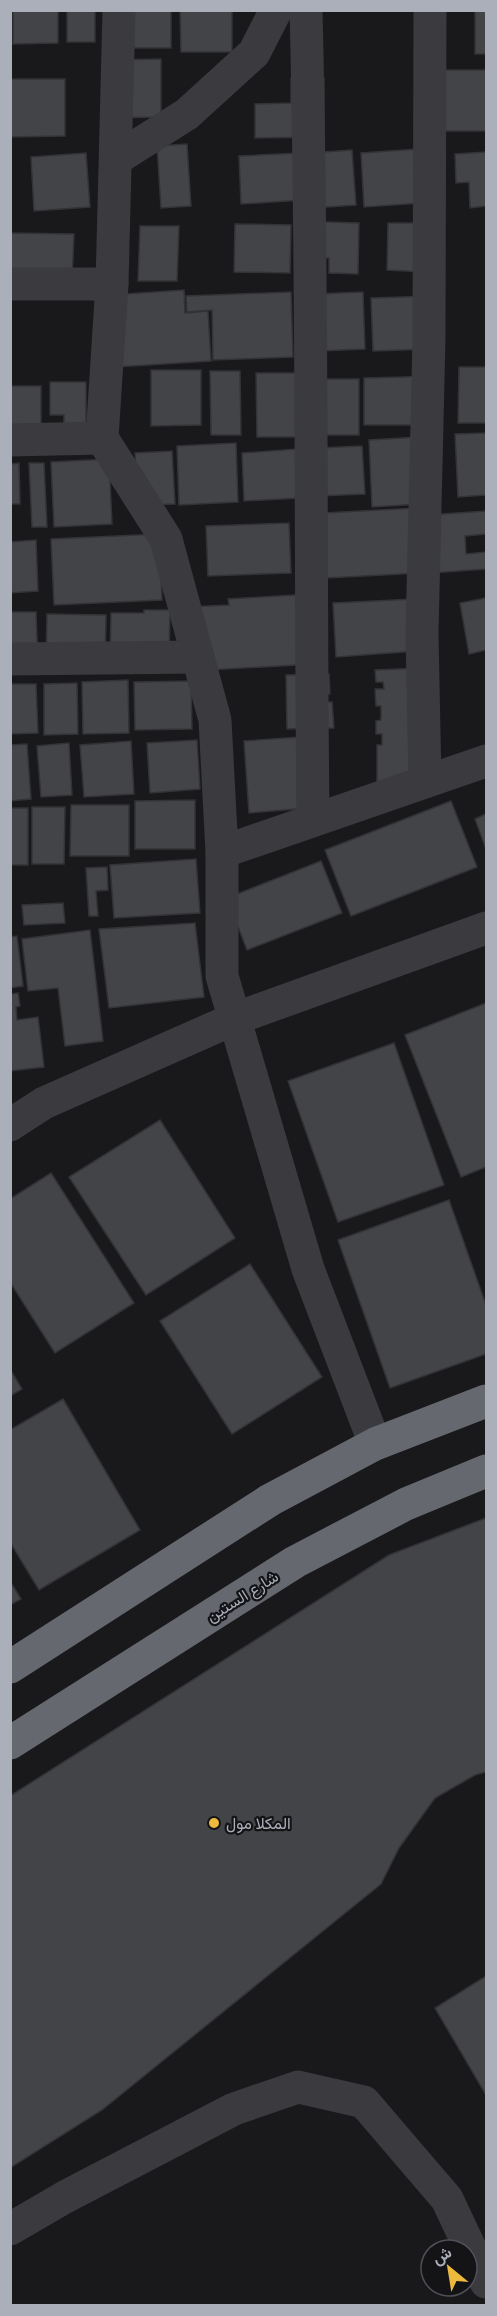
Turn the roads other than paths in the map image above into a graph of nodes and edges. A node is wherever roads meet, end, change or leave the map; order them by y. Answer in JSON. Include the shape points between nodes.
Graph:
{"nodes":[{"id":1,"x":119,"y":10,"type":"edge"},
{"id":2,"x":255,"y":10,"type":"edge"},
{"id":3,"x":276,"y":10,"type":"edge"},
{"id":4,"x":306,"y":10,"type":"edge"},
{"id":5,"x":430,"y":10,"type":"edge"},
{"id":6,"x":254,"y":53,"type":"junction"},
{"id":7,"x":116,"y":159,"type":"junction"},
{"id":8,"x":112,"y":284,"type":"junction"},
{"id":9,"x":10,"y":285,"type":"edge"},
{"id":10,"x":102,"y":438,"type":"junction"},
{"id":11,"x":10,"y":440,"type":"edge"},
{"id":12,"x":198,"y":657,"type":"junction"},
{"id":13,"x":10,"y":659,"type":"edge"},
{"id":14,"x":486,"y":761,"type":"edge"},
{"id":15,"x":425,"y":781,"type":"junction"},
{"id":16,"x":313,"y":820,"type":"junction"},
{"id":17,"x":222,"y":852,"type":"junction"},
{"id":18,"x":486,"y":928,"type":"edge"},
{"id":19,"x":234,"y":1019,"type":"junction"},
{"id":20,"x":10,"y":1125,"type":"edge"},
{"id":21,"x":486,"y":1401,"type":"edge"},
{"id":22,"x":375,"y":1444,"type":"junction"},
{"id":23,"x":486,"y":1471,"type":"edge"},
{"id":24,"x":10,"y":1667,"type":"edge"},
{"id":25,"x":10,"y":1743,"type":"edge"},
{"id":26,"x":10,"y":2229,"type":"edge"},
{"id":27,"x":486,"y":2282,"type":"edge"}],
"edges":[{"from":1,"to":7,"type":"street"},
{"from":2,"to":6,"type":"street"},
{"from":3,"to":6,"type":"street"},
{"from":4,"to":16,"type":"street","via":[[312,240]]},
{"from":5,"to":15,"type":"street","via":[[429,338],[422,634]]},
{"from":6,"to":7,"type":"street","via":[[187,114]]},
{"from":7,"to":8,"type":"street"},
{"from":8,"to":9,"type":"street"},
{"from":8,"to":10,"type":"street"},
{"from":10,"to":11,"type":"street"},
{"from":10,"to":12,"type":"street","via":[[166,539]]},
{"from":12,"to":13,"type":"street"},
{"from":12,"to":17,"type":"street","via":[[215,720]]},
{"from":14,"to":15,"type":"street"},
{"from":15,"to":16,"type":"street"},
{"from":16,"to":17,"type":"street"},
{"from":17,"to":19,"type":"street","via":[[222,976]]},
{"from":18,"to":19,"type":"street"},
{"from":19,"to":20,"type":"street","via":[[44,1102]]},
{"from":19,"to":22,"type":"street","via":[[308,1269]]},
{"from":21,"to":22,"type":"highway"},
{"from":22,"to":24,"type":"highway","via":[[270,1500]]},
{"from":23,"to":25,"type":"highway","name":"شارع الستين","via":[[406,1504],[296,1562]]},
{"from":26,"to":27,"type":"street","via":[[234,2109],[298,2087],[364,2102],[447,2199]]}]}
